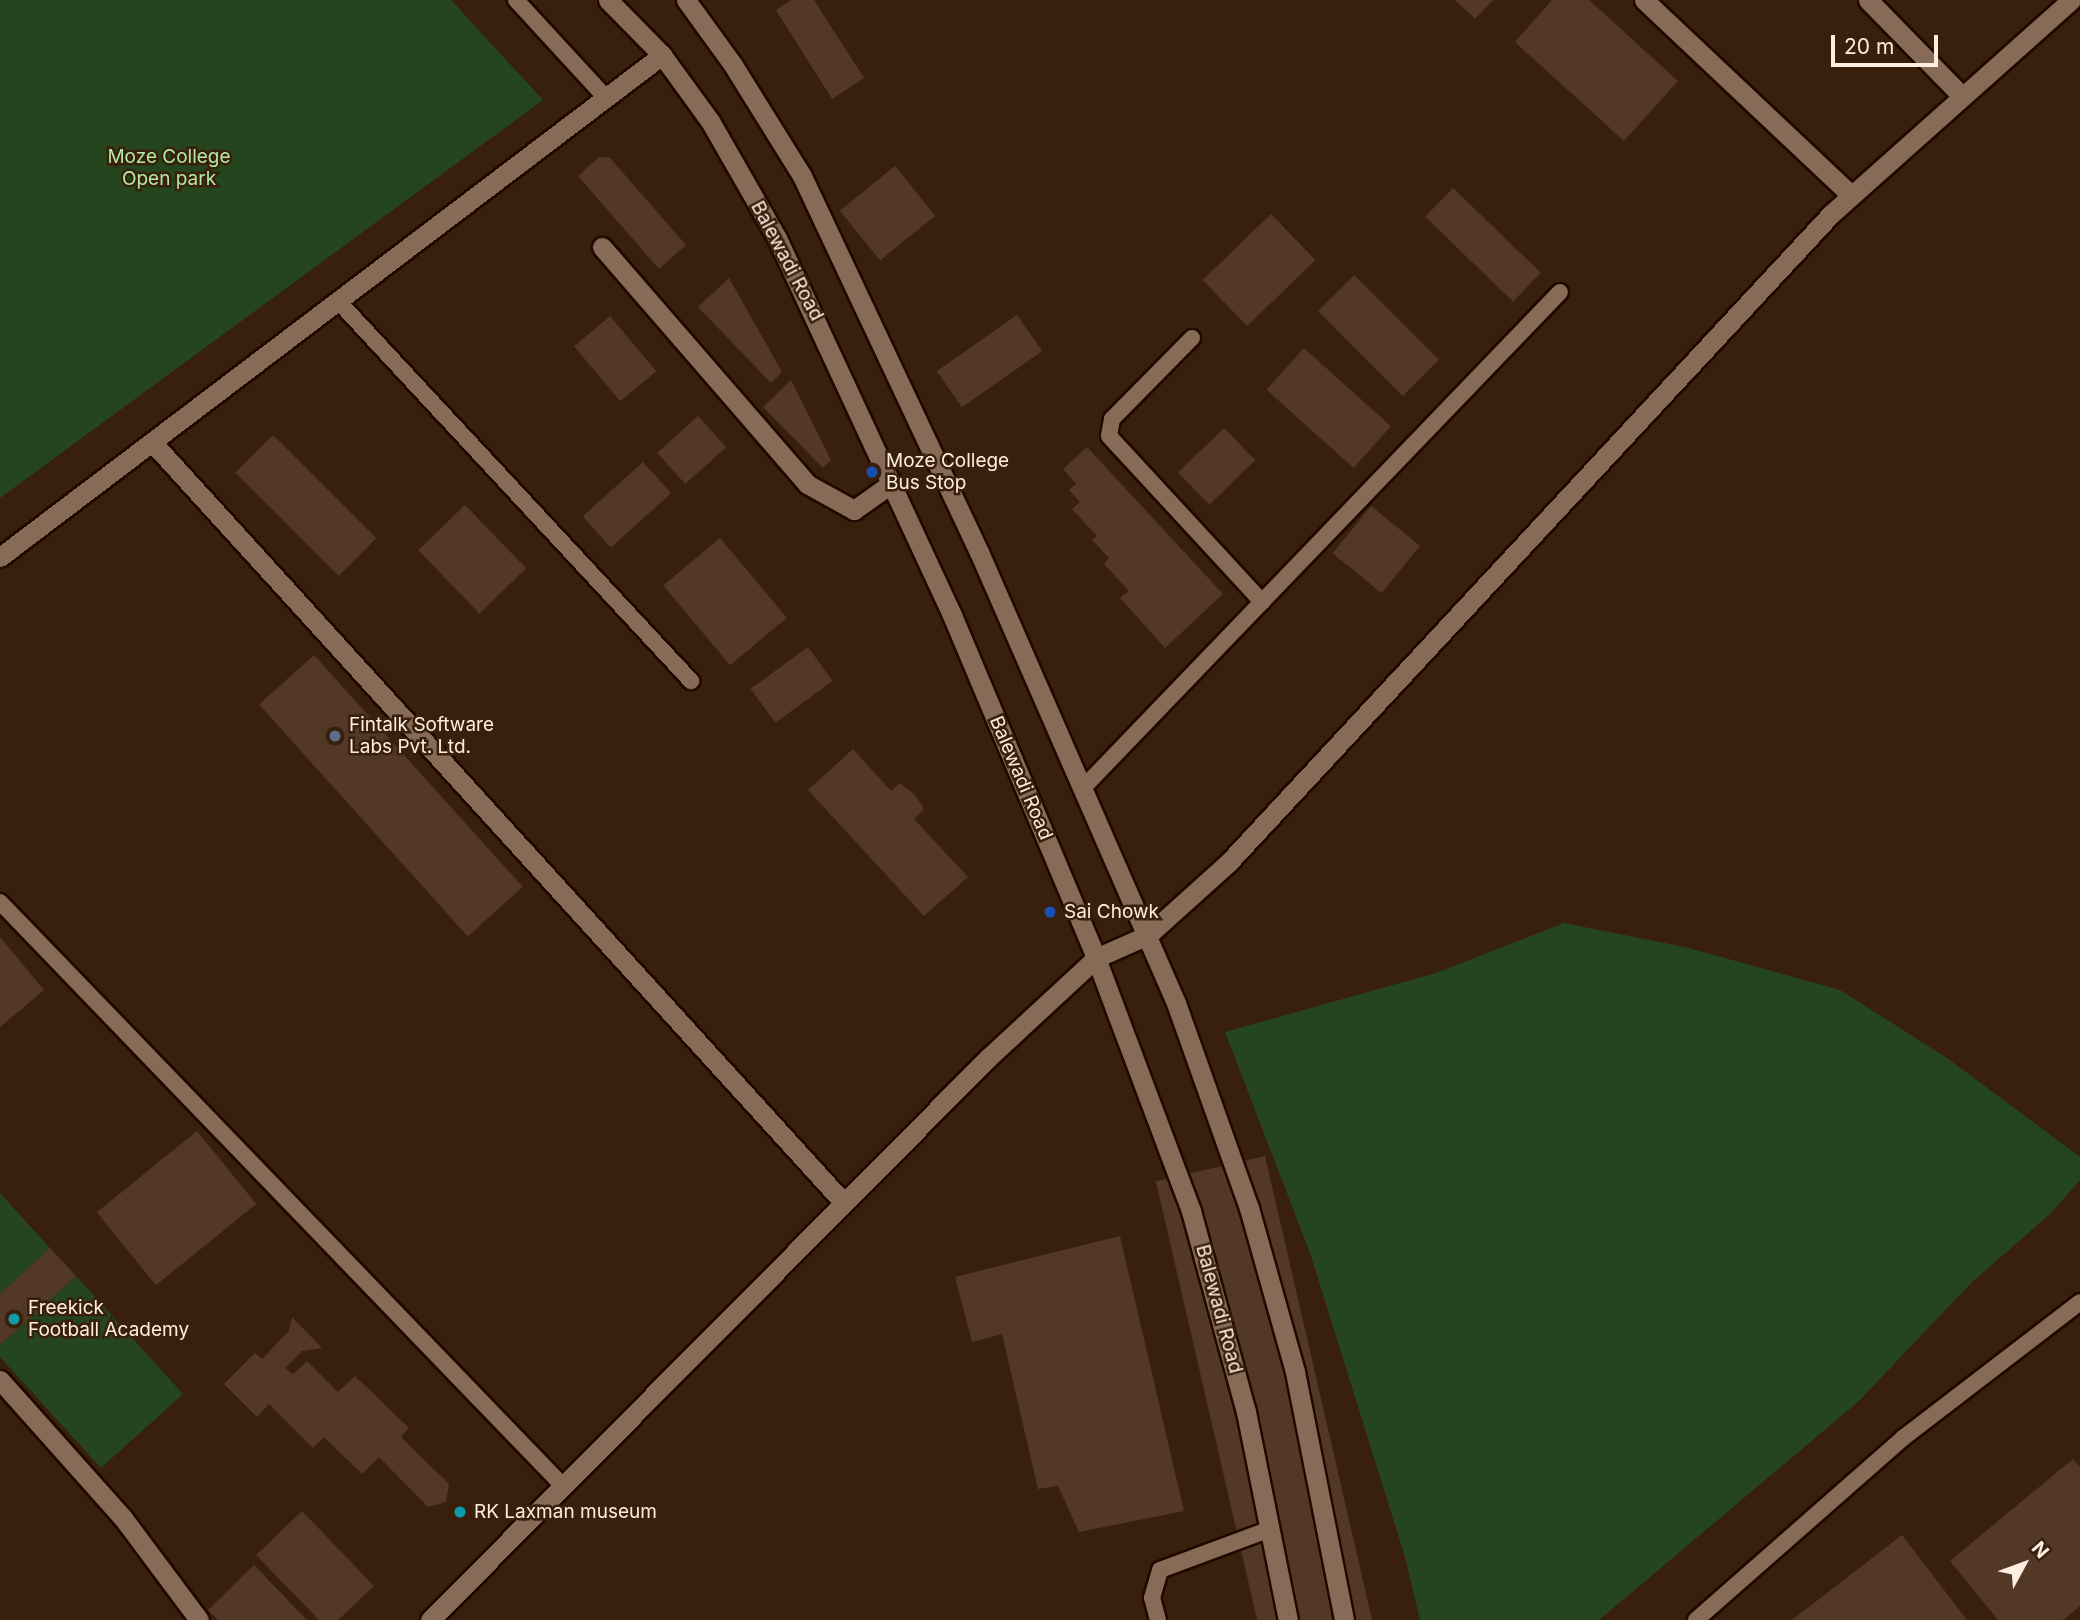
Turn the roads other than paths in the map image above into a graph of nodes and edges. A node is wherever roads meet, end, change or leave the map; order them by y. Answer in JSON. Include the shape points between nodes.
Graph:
{"nodes":[{"id":1,"x":516,"y":0,"type":"edge"},
{"id":2,"x":608,"y":0,"type":"edge"},
{"id":3,"x":686,"y":0,"type":"edge"},
{"id":4,"x":1644,"y":0,"type":"edge"},
{"id":5,"x":1868,"y":0,"type":"edge"},
{"id":6,"x":2071,"y":0,"type":"edge"},
{"id":7,"x":662,"y":55,"type":"junction"},
{"id":8,"x":1960,"y":94,"type":"junction"},
{"id":9,"x":606,"y":98,"type":"junction"},
{"id":10,"x":1851,"y":195,"type":"junction"},
{"id":11,"x":601,"y":247,"type":"dead end"},
{"id":12,"x":1560,"y":292,"type":"dead end"},
{"id":13,"x":338,"y":301,"type":"junction"},
{"id":14,"x":1192,"y":338,"type":"dead end"},
{"id":15,"x":152,"y":442,"type":"junction"},
{"id":16,"x":892,"y":482,"type":"junction"},
{"id":17,"x":0,"y":557,"type":"edge"},
{"id":18,"x":1262,"y":602,"type":"junction"},
{"id":19,"x":691,"y":681,"type":"dead end"},
{"id":20,"x":1083,"y":788,"type":"junction"},
{"id":21,"x":0,"y":902,"type":"edge"},
{"id":22,"x":1148,"y":935,"type":"junction"},
{"id":23,"x":1096,"y":958,"type":"junction"},
{"id":24,"x":844,"y":1202,"type":"junction"},
{"id":25,"x":2080,"y":1302,"type":"edge"},
{"id":26,"x":0,"y":1381,"type":"edge"},
{"id":27,"x":564,"y":1486,"type":"junction"},
{"id":28,"x":1270,"y":1529,"type":"junction"},
{"id":29,"x":1283,"y":1619,"type":"edge"},
{"id":30,"x":199,"y":1620,"type":"edge"},
{"id":31,"x":430,"y":1620,"type":"edge"},
{"id":32,"x":1158,"y":1620,"type":"edge"},
{"id":33,"x":1345,"y":1620,"type":"edge"},
{"id":34,"x":1696,"y":1620,"type":"edge"}],
"edges":[{"from":1,"to":9,"type":"lane"},
{"from":2,"to":7,"type":"street","name":"Balewadi Road"},
{"from":3,"to":20,"type":"street","via":[[802,176],[973,539]]},
{"from":4,"to":10,"type":"street"},
{"from":5,"to":8,"type":"street"},
{"from":6,"to":8,"type":"street"},
{"from":7,"to":9,"type":"street"},
{"from":7,"to":16,"type":"street","name":"Balewadi Road","via":[[710,121],[777,238]]},
{"from":8,"to":10,"type":"street"},
{"from":9,"to":13,"type":"street"},
{"from":10,"to":22,"type":"street","via":[[1228,863]]},
{"from":11,"to":16,"type":"street","via":[[807,484],[853,510]]},
{"from":12,"to":18,"type":"lane"},
{"from":13,"to":15,"type":"street"},
{"from":13,"to":19,"type":"lane"},
{"from":14,"to":18,"type":"lane","via":[[1112,419],[1109,436]]},
{"from":15,"to":17,"type":"street"},
{"from":15,"to":24,"type":"street"},
{"from":16,"to":23,"type":"street","name":"Balewadi Road"},
{"from":18,"to":20,"type":"lane"},
{"from":20,"to":22,"type":"street"},
{"from":21,"to":27,"type":"lane"},
{"from":22,"to":23,"type":"street"},
{"from":22,"to":33,"type":"street","via":[[1252,1221],[1295,1372]]},
{"from":23,"to":24,"type":"street"},
{"from":23,"to":28,"type":"street","name":"Balewadi Road","via":[[1195,1223],[1247,1412]]},
{"from":24,"to":27,"type":"street"},
{"from":25,"to":34,"type":"lane","via":[[1903,1438]]},
{"from":26,"to":30,"type":"street","via":[[123,1518]]},
{"from":27,"to":31,"type":"street"},
{"from":28,"to":29,"type":"street","name":"Balewadi Road"},
{"from":28,"to":32,"type":"lane","via":[[1160,1570],[1152,1598]]}]}
